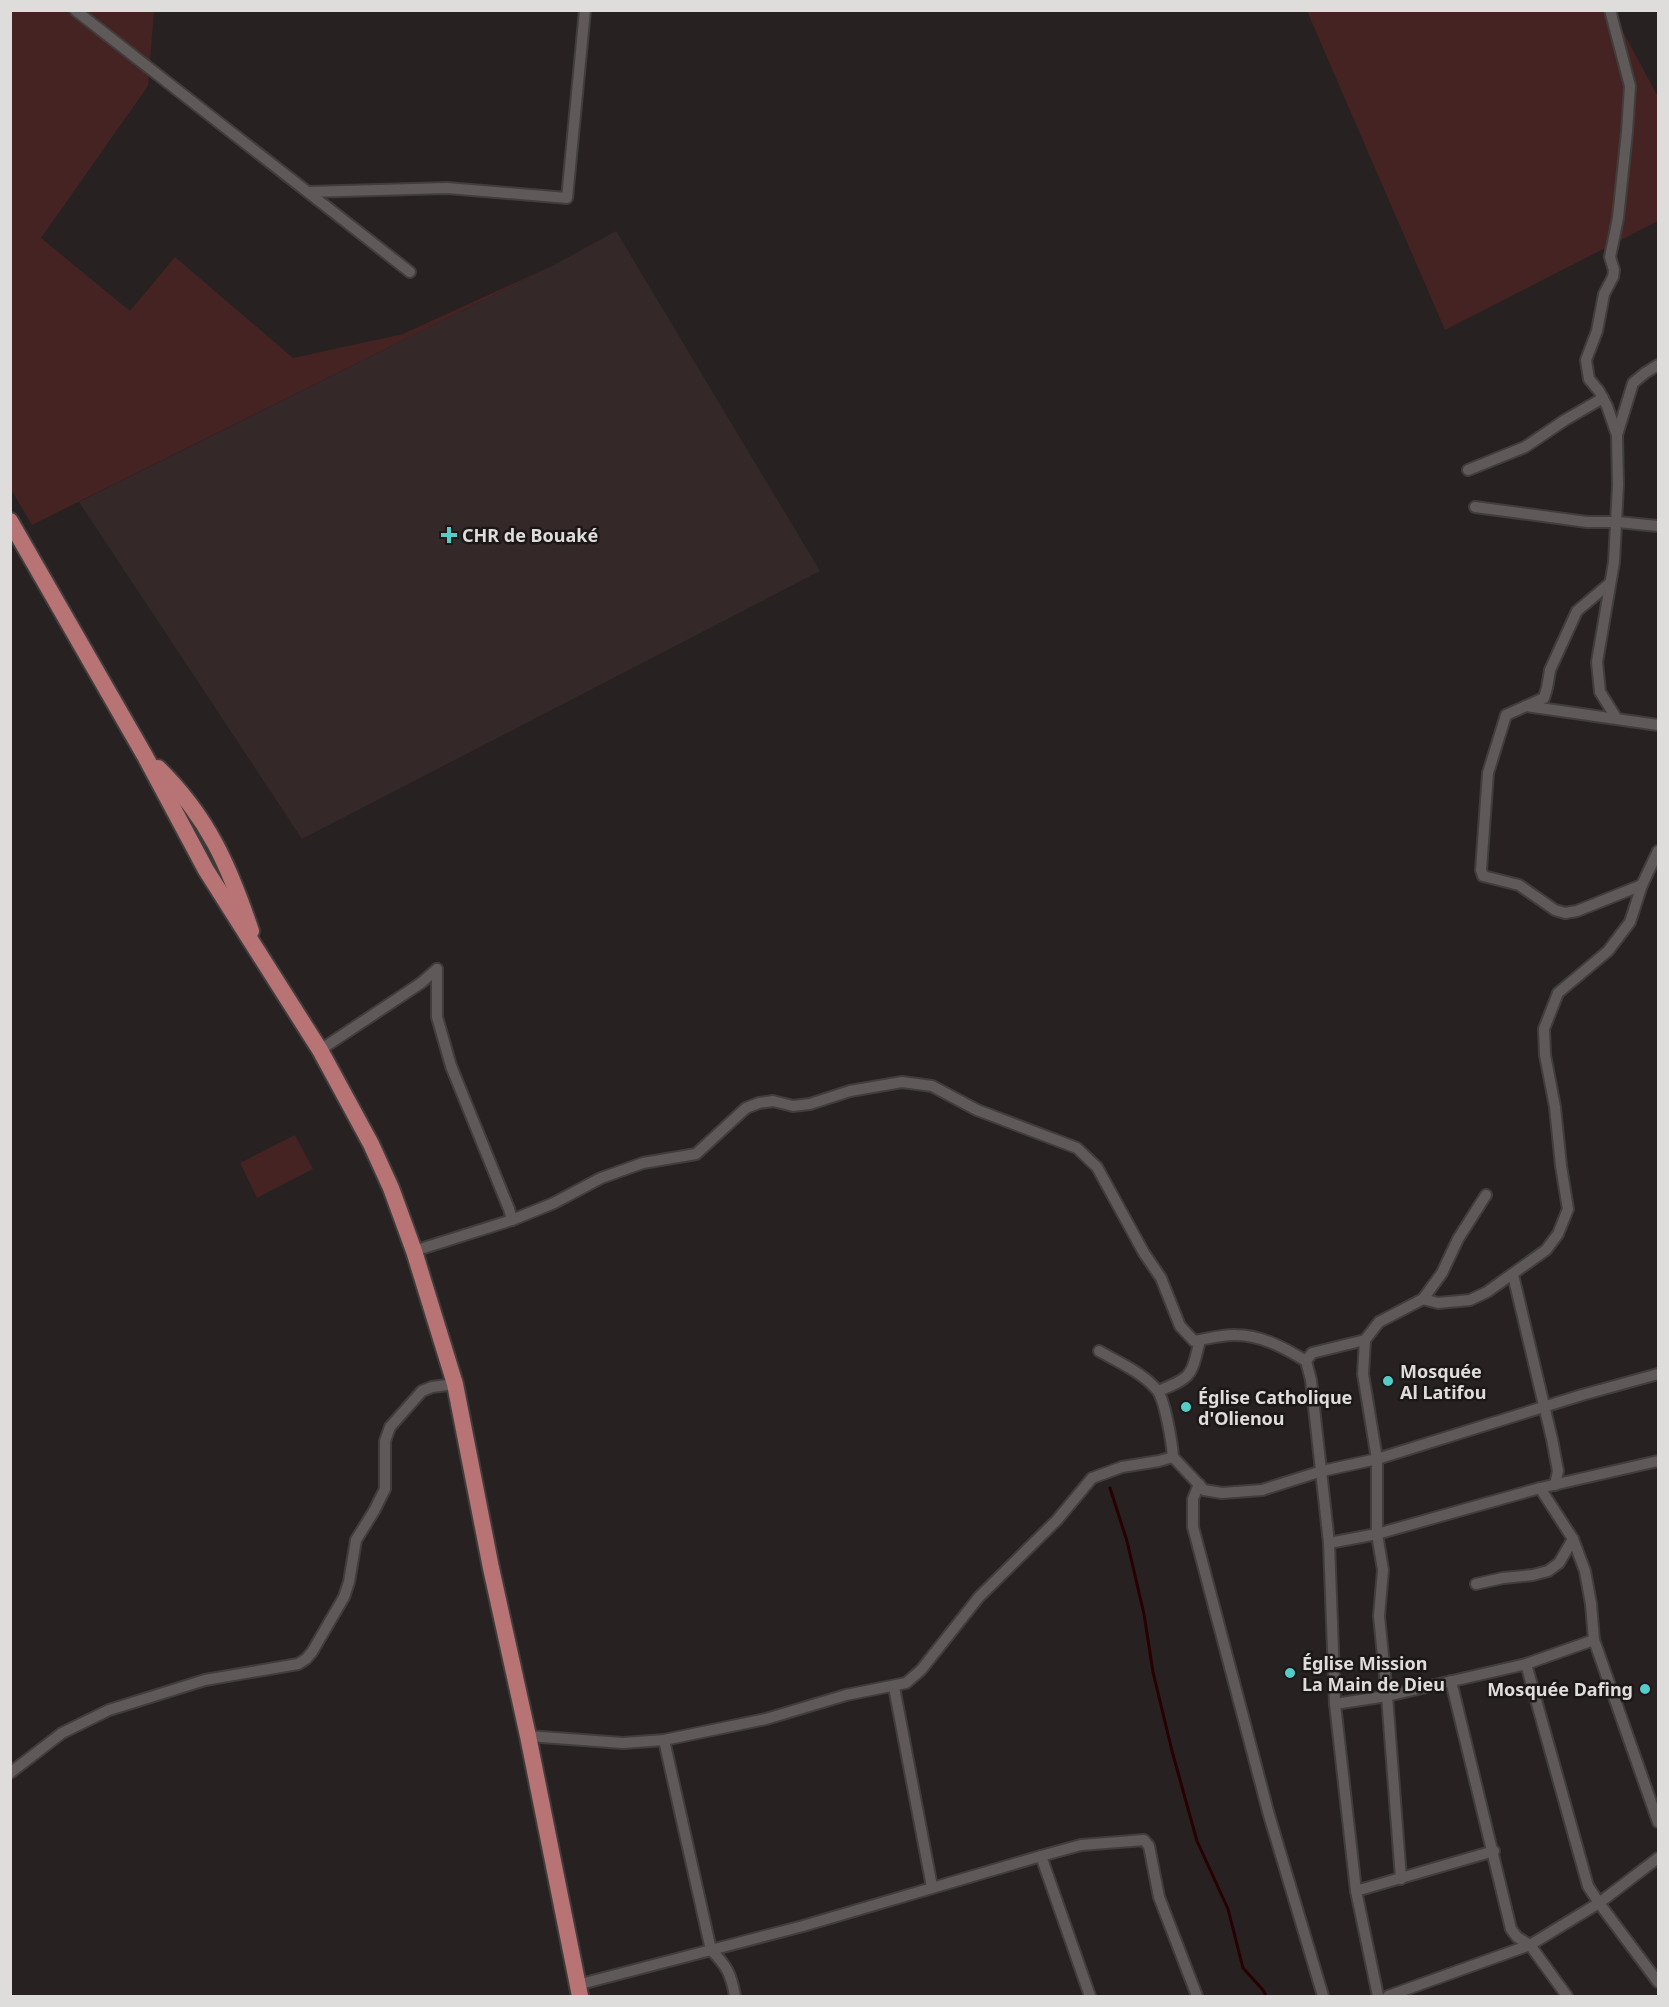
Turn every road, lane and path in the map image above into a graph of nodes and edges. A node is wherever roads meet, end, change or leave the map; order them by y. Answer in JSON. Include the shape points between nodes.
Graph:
{"nodes":[{"id":1,"x":75,"y":10,"type":"edge"},
{"id":2,"x":585,"y":10,"type":"edge"},
{"id":3,"x":1610,"y":10,"type":"edge"},
{"id":4,"x":308,"y":192,"type":"junction"},
{"id":5,"x":410,"y":272,"type":"dead end"},
{"id":6,"x":1659,"y":365,"type":"edge"},
{"id":7,"x":1603,"y":398,"type":"junction"},
{"id":8,"x":1617,"y":435,"type":"junction"},
{"id":9,"x":1468,"y":470,"type":"dead end"},
{"id":10,"x":1475,"y":507,"type":"dead end"},
{"id":11,"x":10,"y":521,"type":"edge"},
{"id":12,"x":1617,"y":522,"type":"junction"},
{"id":13,"x":1659,"y":526,"type":"edge"},
{"id":14,"x":1610,"y":583,"type":"junction"},
{"id":15,"x":1526,"y":706,"type":"junction"},
{"id":16,"x":1617,"y":719,"type":"junction"},
{"id":17,"x":1659,"y":725,"type":"edge"},
{"id":18,"x":1659,"y":851,"type":"edge"},
{"id":19,"x":1642,"y":885,"type":"junction"},
{"id":20,"x":320,"y":1050,"type":"junction"},
{"id":21,"x":1486,"y":1195,"type":"dead end"},
{"id":22,"x":512,"y":1220,"type":"junction"},
{"id":23,"x":414,"y":1251,"type":"junction"},
{"id":24,"x":1513,"y":1275,"type":"junction"},
{"id":25,"x":1423,"y":1299,"type":"junction"},
{"id":26,"x":1200,"y":1340,"type":"junction"},
{"id":27,"x":1365,"y":1340,"type":"junction"},
{"id":28,"x":1098,"y":1351,"type":"dead end"},
{"id":29,"x":1306,"y":1361,"type":"junction"},
{"id":30,"x":1659,"y":1374,"type":"edge"},
{"id":31,"x":456,"y":1383,"type":"junction"},
{"id":32,"x":1158,"y":1391,"type":"junction"},
{"id":33,"x":1544,"y":1406,"type":"junction"},
{"id":34,"x":1173,"y":1457,"type":"junction"},
{"id":35,"x":1377,"y":1459,"type":"junction"},
{"id":36,"x":1659,"y":1461,"type":"edge"},
{"id":37,"x":1322,"y":1472,"type":"junction"},
{"id":38,"x":1199,"y":1484,"type":"junction"},
{"id":39,"x":1555,"y":1485,"type":"junction"},
{"id":40,"x":1540,"y":1488,"type":"junction"},
{"id":41,"x":1377,"y":1534,"type":"junction"},
{"id":42,"x":1572,"y":1539,"type":"junction"},
{"id":43,"x":1329,"y":1543,"type":"junction"},
{"id":44,"x":1476,"y":1584,"type":"dead end"},
{"id":45,"x":1594,"y":1640,"type":"junction"},
{"id":46,"x":1526,"y":1664,"type":"junction"},
{"id":47,"x":1451,"y":1681,"type":"junction"},
{"id":48,"x":894,"y":1687,"type":"junction"},
{"id":49,"x":1387,"y":1696,"type":"junction"},
{"id":50,"x":1335,"y":1704,"type":"junction"},
{"id":51,"x":528,"y":1736,"type":"junction"},
{"id":52,"x":664,"y":1740,"type":"junction"},
{"id":53,"x":10,"y":1773,"type":"edge"},
{"id":54,"x":1659,"y":1822,"type":"edge"},
{"id":55,"x":1494,"y":1851,"type":"junction"},
{"id":56,"x":1041,"y":1856,"type":"junction"},
{"id":57,"x":1659,"y":1858,"type":"edge"},
{"id":58,"x":1401,"y":1879,"type":"junction"},
{"id":59,"x":932,"y":1887,"type":"junction"},
{"id":60,"x":1356,"y":1891,"type":"junction"},
{"id":61,"x":1599,"y":1903,"type":"junction"},
{"id":62,"x":1530,"y":1945,"type":"junction"},
{"id":63,"x":711,"y":1950,"type":"junction"},
{"id":64,"x":1659,"y":1982,"type":"edge"},
{"id":65,"x":579,"y":1991,"type":"edge"},
{"id":66,"x":735,"y":1996,"type":"edge"},
{"id":67,"x":1090,"y":1996,"type":"edge"},
{"id":68,"x":1197,"y":1996,"type":"edge"},
{"id":69,"x":1323,"y":1996,"type":"edge"},
{"id":70,"x":1378,"y":1996,"type":"edge"},
{"id":71,"x":1388,"y":1996,"type":"edge"},
{"id":72,"x":1567,"y":1996,"type":"edge"}],
"edges":[{"from":1,"to":4,"type":"street"},
{"from":2,"to":4,"type":"street","via":[[567,198],[447,188]]},
{"from":3,"to":7,"type":"street","via":[[1630,86],[1618,218],[1610,256],[1613,277],[1604,294],[1586,360],[1589,379]]},
{"from":4,"to":5,"type":"street"},
{"from":6,"to":8,"type":"street","via":[[1633,383]]},
{"from":7,"to":8,"type":"street"},
{"from":7,"to":9,"type":"street","via":[[1525,447]]},
{"from":8,"to":12,"type":"street"},
{"from":10,"to":12,"type":"street","via":[[1587,522]]},
{"from":11,"to":20,"type":"main road","via":[[206,870]]},
{"from":12,"to":13,"type":"street"},
{"from":12,"to":14,"type":"street"},
{"from":14,"to":15,"type":"street","via":[[1577,610],[1550,670],[1544,698]]},
{"from":14,"to":16,"type":"street","via":[[1597,662],[1600,692]]},
{"from":15,"to":16,"type":"street"},
{"from":15,"to":19,"type":"street","via":[[1506,715],[1488,773],[1480,863],[1484,876],[1519,885],[1565,913]]},
{"from":16,"to":17,"type":"street"},
{"from":18,"to":19,"type":"street"},
{"from":19,"to":24,"type":"street","via":[[1630,922],[1608,951],[1558,993],[1544,1029],[1568,1209],[1558,1234],[1546,1250]]},
{"from":20,"to":22,"type":"street","via":[[437,969],[437,1017],[451,1066]]},
{"from":20,"to":23,"type":"main road","via":[[371,1144]]},
{"from":21,"to":25,"type":"street"},
{"from":22,"to":23,"type":"street"},
{"from":22,"to":26,"type":"street","via":[[601,1178],[643,1163],[696,1154],[746,1107],[773,1101],[793,1106],[810,1104],[850,1090],[902,1082],[932,1086],[977,1110],[1077,1148],[1097,1167],[1161,1278],[1180,1326],[1194,1341]]},
{"from":23,"to":31,"type":"main road"},
{"from":24,"to":25,"type":"street","via":[[1470,1300],[1438,1303]]},
{"from":24,"to":33,"type":"street"},
{"from":25,"to":27,"type":"street","via":[[1378,1322]]},
{"from":26,"to":29,"type":"street","via":[[1235,1334],[1287,1349]]},
{"from":26,"to":32,"type":"street","via":[[1192,1369],[1183,1381]]},
{"from":27,"to":29,"type":"street","via":[[1312,1353]]},
{"from":27,"to":35,"type":"street","via":[[1363,1374]]},
{"from":28,"to":32,"type":"street","via":[[1142,1376]]},
{"from":29,"to":37,"type":"street"},
{"from":30,"to":33,"type":"street"},
{"from":31,"to":51,"type":"main road"},
{"from":31,"to":53,"type":"street","via":[[422,1391],[390,1427],[385,1441],[385,1490],[356,1540],[344,1597],[306,1659],[298,1664],[205,1680],[109,1710],[62,1734]]},
{"from":32,"to":34,"type":"street"},
{"from":33,"to":35,"type":"street"},
{"from":33,"to":39,"type":"street","via":[[1558,1471]]},
{"from":34,"to":38,"type":"street"},
{"from":34,"to":48,"type":"street","via":[[1122,1467],[1092,1478],[1057,1520],[979,1597],[921,1670],[906,1683]]},
{"from":35,"to":37,"type":"street"},
{"from":35,"to":41,"type":"street"},
{"from":36,"to":39,"type":"street"},
{"from":37,"to":38,"type":"street","via":[[1263,1490],[1222,1493],[1204,1490]]},
{"from":37,"to":43,"type":"street"},
{"from":38,"to":69,"type":"street","via":[[1193,1499],[1193,1527],[1269,1815]]},
{"from":39,"to":40,"type":"street"},
{"from":40,"to":41,"type":"street"},
{"from":40,"to":42,"type":"street"},
{"from":41,"to":43,"type":"street"},
{"from":41,"to":49,"type":"street","via":[[1383,1570],[1378,1616]]},
{"from":42,"to":44,"type":"street","via":[[1559,1563],[1548,1571]]},
{"from":42,"to":45,"type":"street","via":[[1585,1571]]},
{"from":43,"to":50,"type":"street"},
{"from":45,"to":46,"type":"street"},
{"from":45,"to":54,"type":"street"},
{"from":46,"to":47,"type":"street"},
{"from":46,"to":61,"type":"street","via":[[1588,1886]]},
{"from":47,"to":49,"type":"street"},
{"from":47,"to":55,"type":"street"},
{"from":48,"to":52,"type":"street"},
{"from":48,"to":59,"type":"street"},
{"from":49,"to":50,"type":"street"},
{"from":49,"to":58,"type":"street"},
{"from":50,"to":60,"type":"street"},
{"from":51,"to":52,"type":"street","via":[[622,1743]]},
{"from":51,"to":65,"type":"main road"},
{"from":52,"to":63,"type":"street"},
{"from":55,"to":58,"type":"street"},
{"from":55,"to":62,"type":"street","via":[[1511,1929]]},
{"from":56,"to":59,"type":"street"},
{"from":56,"to":67,"type":"street"},
{"from":56,"to":68,"type":"street","via":[[1090,1844],[1147,1842],[1159,1897]]},
{"from":57,"to":61,"type":"street"},
{"from":58,"to":60,"type":"street"},
{"from":59,"to":63,"type":"street"},
{"from":60,"to":70,"type":"street"},
{"from":61,"to":62,"type":"street"},
{"from":61,"to":64,"type":"street"},
{"from":62,"to":71,"type":"street"},
{"from":62,"to":72,"type":"street"},
{"from":63,"to":65,"type":"street"},
{"from":63,"to":66,"type":"street","via":[[726,1965]]}]}
